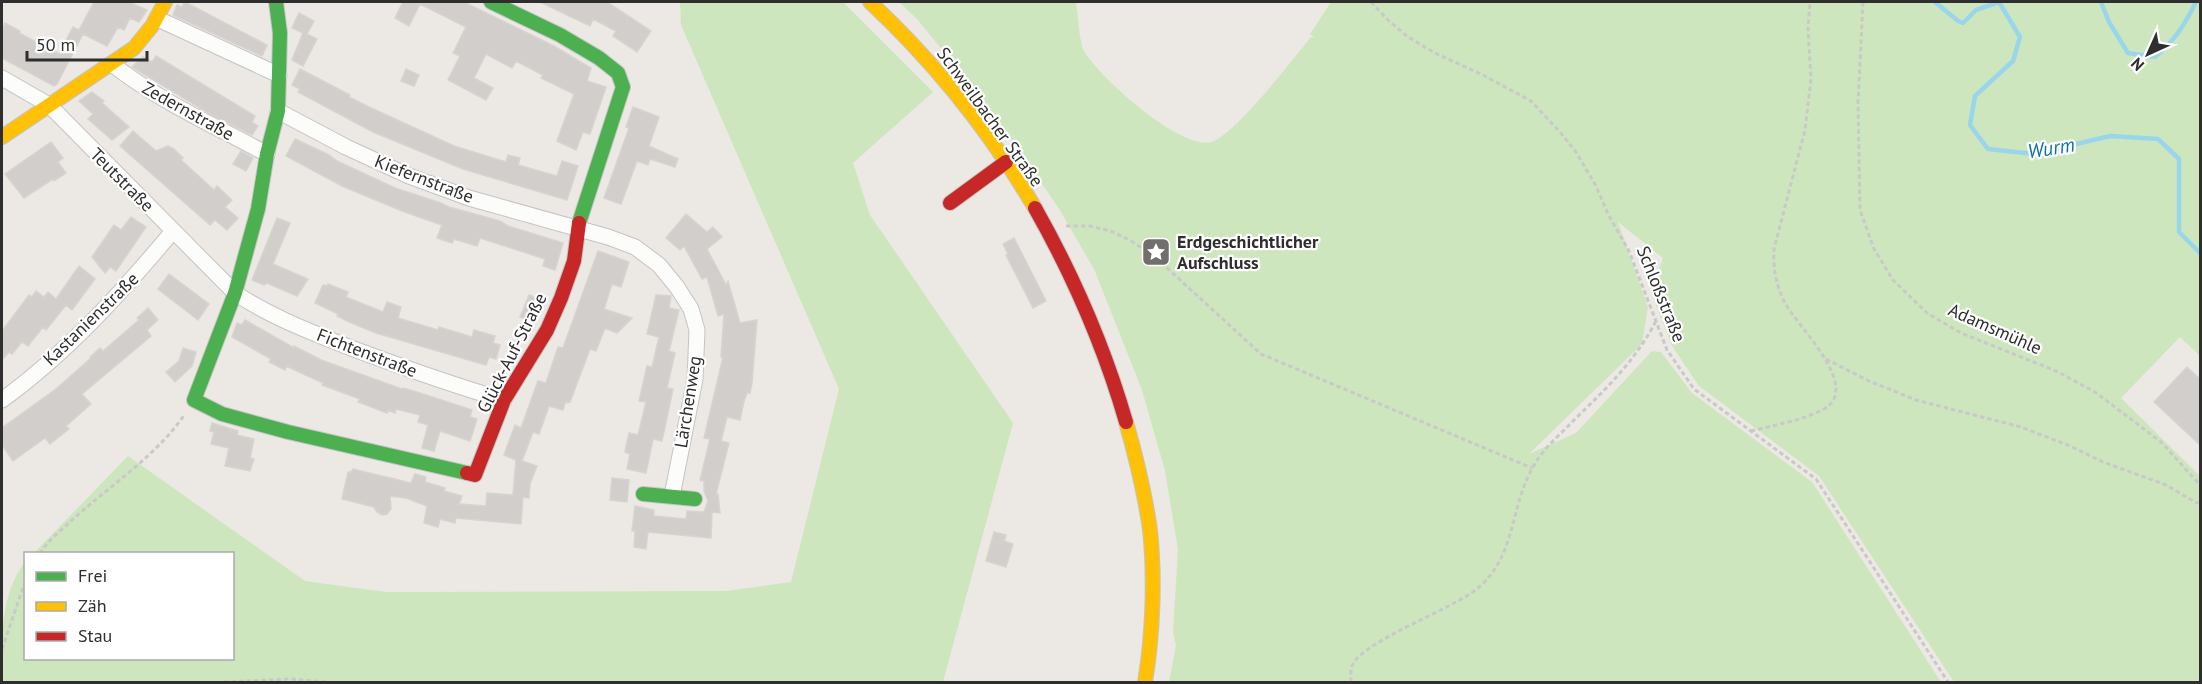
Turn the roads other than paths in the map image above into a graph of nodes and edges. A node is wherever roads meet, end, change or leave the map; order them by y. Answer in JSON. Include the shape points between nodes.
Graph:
{"nodes":[{"id":1,"x":165,"y":2,"type":"edge"},
{"id":2,"x":274,"y":2,"type":"edge"},
{"id":3,"x":491,"y":2,"type":"edge"},
{"id":4,"x":870,"y":2,"type":"edge"},
{"id":5,"x":158,"y":19,"type":"junction"},
{"id":6,"x":112,"y":64,"type":"junction"},
{"id":7,"x":279,"y":75,"type":"junction"},
{"id":8,"x":2,"y":78,"type":"edge"},
{"id":9,"x":48,"y":105,"type":"junction"},
{"id":10,"x":278,"y":111,"type":"junction"},
{"id":11,"x":2,"y":137,"type":"edge"},
{"id":12,"x":267,"y":154,"type":"junction"},
{"id":13,"x":1006,"y":162,"type":"junction"},
{"id":14,"x":950,"y":202,"type":"dead end"},
{"id":15,"x":577,"y":228,"type":"junction"},
{"id":16,"x":173,"y":231,"type":"junction"},
{"id":17,"x":235,"y":293,"type":"junction"},
{"id":18,"x":2,"y":400,"type":"edge"},
{"id":19,"x":504,"y":400,"type":"junction"},
{"id":20,"x":643,"y":494,"type":"dead end"},
{"id":21,"x":672,"y":496,"type":"junction"},
{"id":22,"x":695,"y":499,"type":"dead end"},
{"id":23,"x":1145,"y":682,"type":"edge"}],
"edges":[{"from":1,"to":5,"type":"street"},
{"from":2,"to":7,"type":"street","via":[[280,33]]},
{"from":3,"to":15,"type":"street","name":"Glück-Auf-Straße","via":[[599,58],[621,80],[618,106]]},
{"from":4,"to":13,"type":"street","name":"Schweilbacher Straße","via":[[918,49]]},
{"from":5,"to":6,"type":"street","via":[[147,36]]},
{"from":5,"to":7,"type":"street"},
{"from":6,"to":9,"type":"street"},
{"from":6,"to":12,"type":"street","name":"Zedernstraße","via":[[131,80]]},
{"from":7,"to":10,"type":"street"},
{"from":8,"to":9,"type":"street","name":"Teutstraße"},
{"from":9,"to":11,"type":"street"},
{"from":9,"to":16,"type":"street","name":"Teutstraße"},
{"from":10,"to":12,"type":"street"},
{"from":10,"to":15,"type":"street","name":"Kiefernstraße","via":[[409,176],[469,198]]},
{"from":12,"to":17,"type":"street","via":[[258,209]]},
{"from":13,"to":14,"type":"street"},
{"from":13,"to":23,"type":"street","name":"Schweilbacher Straße","via":[[1051,234],[1081,294],[1107,355],[1133,443],[1151,546],[1150,655]]},
{"from":15,"to":19,"type":"street","name":"Glück-Auf-Straße","via":[[574,261],[557,309]]},
{"from":15,"to":21,"type":"street","name":"Lärchenweg","via":[[635,247],[659,265],[691,309],[697,330],[695,378]]},
{"from":16,"to":17,"type":"street","name":"Teutstraße"},
{"from":16,"to":18,"type":"street","name":"Kastanienstraße","via":[[130,282],[64,348]]},
{"from":17,"to":19,"type":"street","name":"Fichtenstraße","via":[[263,312],[321,336]]},
{"from":17,"to":19,"type":"street","name":"Glück-Auf-Straße","via":[[194,400],[222,414],[475,475]]},
{"from":20,"to":21,"type":"street"},
{"from":21,"to":22,"type":"street"}]}
